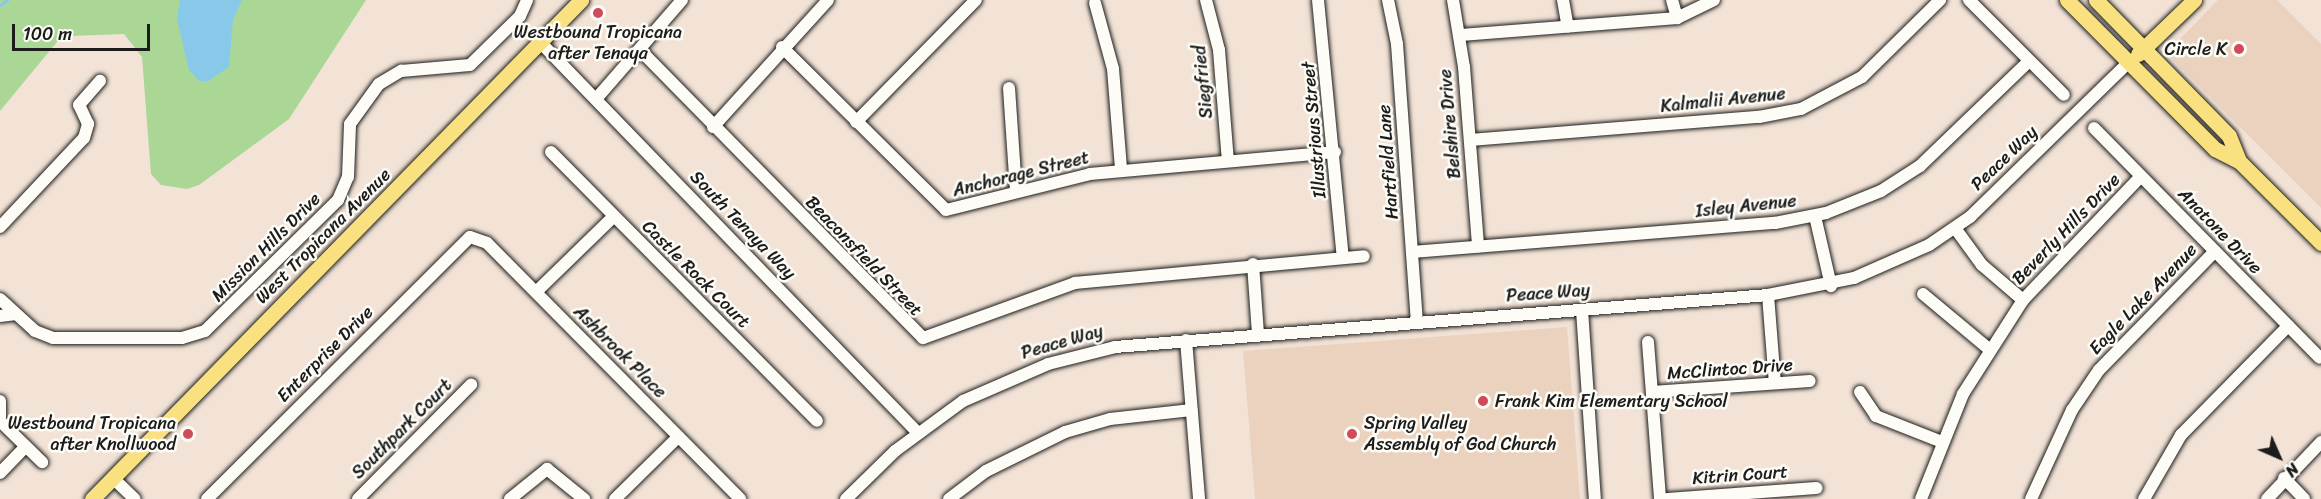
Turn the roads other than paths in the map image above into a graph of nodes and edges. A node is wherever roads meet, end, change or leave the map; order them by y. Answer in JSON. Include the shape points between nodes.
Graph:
{"nodes":[{"id":1,"x":527,"y":0,"type":"edge"},
{"id":2,"x":581,"y":0,"type":"edge"},
{"id":3,"x":682,"y":0,"type":"edge"},
{"id":4,"x":828,"y":0,"type":"edge"},
{"id":5,"x":976,"y":0,"type":"edge"},
{"id":6,"x":1206,"y":0,"type":"edge"},
{"id":7,"x":1318,"y":0,"type":"edge"},
{"id":8,"x":1388,"y":0,"type":"edge"},
{"id":9,"x":1453,"y":0,"type":"edge"},
{"id":10,"x":1563,"y":0,"type":"edge"},
{"id":11,"x":1672,"y":0,"type":"edge"},
{"id":12,"x":1714,"y":0,"type":"edge"},
{"id":13,"x":1940,"y":0,"type":"edge"},
{"id":14,"x":1969,"y":0,"type":"edge"},
{"id":15,"x":2067,"y":0,"type":"edge"},
{"id":16,"x":2096,"y":0,"type":"edge"},
{"id":17,"x":2194,"y":0,"type":"edge"},
{"id":18,"x":1095,"y":3,"type":"dead end"},
{"id":19,"x":1677,"y":18,"type":"junction"},
{"id":20,"x":1568,"y":27,"type":"junction"},
{"id":21,"x":1461,"y":35,"type":"junction"},
{"id":22,"x":541,"y":42,"type":"junction"},
{"id":23,"x":782,"y":47,"type":"junction"},
{"id":24,"x":2144,"y":48,"type":"junction"},
{"id":25,"x":642,"y":52,"type":"junction"},
{"id":26,"x":2029,"y":61,"type":"junction"},
{"id":27,"x":2129,"y":62,"type":"junction"},
{"id":28,"x":100,"y":81,"type":"dead end"},
{"id":29,"x":1008,"y":88,"type":"dead end"},
{"id":30,"x":2064,"y":95,"type":"dead end"},
{"id":31,"x":597,"y":99,"type":"junction"},
{"id":32,"x":856,"y":122,"type":"junction"},
{"id":33,"x":713,"y":127,"type":"junction"},
{"id":34,"x":2094,"y":128,"type":"dead end"},
{"id":35,"x":1470,"y":140,"type":"junction"},
{"id":36,"x":551,"y":152,"type":"dead end"},
{"id":37,"x":1335,"y":152,"type":"junction"},
{"id":38,"x":1228,"y":161,"type":"junction"},
{"id":39,"x":2240,"y":161,"type":"junction"},
{"id":40,"x":1121,"y":169,"type":"junction"},
{"id":41,"x":2141,"y":176,"type":"junction"},
{"id":42,"x":1016,"y":190,"type":"junction"},
{"id":43,"x":1815,"y":216,"type":"junction"},
{"id":44,"x":613,"y":217,"type":"junction"},
{"id":45,"x":0,"y":227,"type":"edge"},
{"id":46,"x":1955,"y":228,"type":"junction"},
{"id":47,"x":471,"y":237,"type":"joint"},
{"id":48,"x":2321,"y":243,"type":"edge"},
{"id":49,"x":1478,"y":246,"type":"junction"},
{"id":50,"x":2215,"y":251,"type":"junction"},
{"id":51,"x":1412,"y":252,"type":"junction"},
{"id":52,"x":1364,"y":256,"type":"dead end"},
{"id":53,"x":1343,"y":258,"type":"junction"},
{"id":54,"x":1253,"y":264,"type":"junction"},
{"id":55,"x":1831,"y":285,"type":"junction"},
{"id":56,"x":536,"y":292,"type":"junction"},
{"id":57,"x":1923,"y":294,"type":"dead end"},
{"id":58,"x":1768,"y":295,"type":"junction"},
{"id":59,"x":0,"y":298,"type":"edge"},
{"id":60,"x":2023,"y":300,"type":"junction"},
{"id":61,"x":1582,"y":310,"type":"junction"},
{"id":62,"x":16,"y":314,"type":"junction"},
{"id":63,"x":0,"y":317,"type":"edge"},
{"id":64,"x":1418,"y":322,"type":"junction"},
{"id":65,"x":2288,"y":326,"type":"junction"},
{"id":66,"x":1258,"y":334,"type":"junction"},
{"id":67,"x":1186,"y":340,"type":"junction"},
{"id":68,"x":1648,"y":342,"type":"dead end"},
{"id":69,"x":1989,"y":349,"type":"junction"},
{"id":70,"x":2320,"y":358,"type":"edge"},
{"id":71,"x":1810,"y":381,"type":"dead end"},
{"id":72,"x":1774,"y":383,"type":"junction"},
{"id":73,"x":471,"y":385,"type":"dead end"},
{"id":74,"x":1652,"y":392,"type":"junction"},
{"id":75,"x":1860,"y":392,"type":"dead end"},
{"id":76,"x":0,"y":401,"type":"edge"},
{"id":77,"x":1192,"y":410,"type":"junction"},
{"id":78,"x":0,"y":420,"type":"edge"},
{"id":79,"x":817,"y":421,"type":"dead end"},
{"id":80,"x":918,"y":433,"type":"junction"},
{"id":81,"x":678,"y":437,"type":"junction"},
{"id":82,"x":1942,"y":442,"type":"junction"},
{"id":83,"x":2321,"y":442,"type":"edge"},
{"id":84,"x":24,"y":448,"type":"junction"},
{"id":85,"x":42,"y":462,"type":"dead end"},
{"id":86,"x":0,"y":473,"type":"edge"},
{"id":87,"x":113,"y":478,"type":"junction"},
{"id":88,"x":2284,"y":478,"type":"junction"},
{"id":89,"x":1817,"y":488,"type":"dead end"},
{"id":90,"x":92,"y":499,"type":"edge"},
{"id":91,"x":135,"y":499,"type":"edge"},
{"id":92,"x":207,"y":499,"type":"edge"},
{"id":93,"x":358,"y":499,"type":"edge"},
{"id":94,"x":510,"y":499,"type":"edge"},
{"id":95,"x":584,"y":499,"type":"edge"},
{"id":96,"x":615,"y":499,"type":"edge"},
{"id":97,"x":740,"y":499,"type":"edge"},
{"id":98,"x":846,"y":499,"type":"edge"},
{"id":99,"x":949,"y":499,"type":"edge"},
{"id":100,"x":1199,"y":499,"type":"edge"},
{"id":101,"x":1595,"y":499,"type":"edge"},
{"id":102,"x":1660,"y":499,"type":"edge"},
{"id":103,"x":1666,"y":499,"type":"edge"},
{"id":104,"x":1921,"y":499,"type":"edge"},
{"id":105,"x":2031,"y":499,"type":"edge"},
{"id":106,"x":2144,"y":499,"type":"edge"},
{"id":107,"x":2267,"y":499,"type":"edge"},
{"id":108,"x":2304,"y":499,"type":"edge"}],
"edges":[{"from":1,"to":62,"type":"street","name":"Mission Hills Drive","via":[[520,16],[470,65],[401,71],[380,84],[350,124],[348,177],[338,200],[205,331],[182,338],[53,338],[35,331]]},
{"from":2,"to":22,"type":"main road","name":"West Tropicana Avenue"},
{"from":3,"to":25,"type":"street"},
{"from":4,"to":23,"type":"street"},
{"from":5,"to":32,"type":"street"},
{"from":6,"to":38,"type":"street","name":"Siegfried","via":[[1219,50]]},
{"from":7,"to":37,"type":"street","name":"Illustrious Street"},
{"from":8,"to":51,"type":"street","name":"Hartfield Lane","via":[[1397,44]]},
{"from":9,"to":21,"type":"street","name":"Belshire Drive"},
{"from":10,"to":20,"type":"street"},
{"from":11,"to":19,"type":"street"},
{"from":12,"to":19,"type":"street"},
{"from":13,"to":35,"type":"street","name":"Kalmalii Avenue","via":[[1862,77],[1801,109],[1759,117]]},
{"from":14,"to":26,"type":"street"},
{"from":15,"to":27,"type":"main road"},
{"from":16,"to":24,"type":"main road"},
{"from":17,"to":24,"type":"main road","name":"Peace Way"},
{"from":18,"to":40,"type":"street","via":[[1113,69]]},
{"from":19,"to":20,"type":"street"},
{"from":20,"to":21,"type":"street"},
{"from":21,"to":35,"type":"street","name":"Belshire Drive"},
{"from":22,"to":31,"type":"street","name":"South Tenaya Way"},
{"from":22,"to":87,"type":"main road","name":"West Tropicana Avenue"},
{"from":23,"to":32,"type":"street","name":"Anchorage Street"},
{"from":23,"to":33,"type":"street"},
{"from":24,"to":27,"type":"main road","name":"Peace Way"},
{"from":24,"to":39,"type":"main road","via":[[2229,136]]},
{"from":25,"to":31,"type":"street"},
{"from":25,"to":33,"type":"street","name":"Beaconsfield Street"},
{"from":26,"to":30,"type":"street"},
{"from":26,"to":43,"type":"street","name":"Isley Avenue","via":[[1920,166],[1868,197]]},
{"from":27,"to":39,"type":"main road","via":[[2215,149]]},
{"from":27,"to":46,"type":"street","name":"Peace Way"},
{"from":28,"to":45,"type":"street","via":[[79,105],[88,128],[84,138]]},
{"from":29,"to":42,"type":"street"},
{"from":31,"to":80,"type":"street","name":"South Tenaya Way"},
{"from":32,"to":42,"type":"street","name":"Anchorage Street","via":[[946,210]]},
{"from":33,"to":54,"type":"street","name":"Beaconsfield Street","via":[[922,338],[1075,283]]},
{"from":34,"to":41,"type":"street","name":"Anatone Drive"},
{"from":35,"to":49,"type":"street","name":"Belshire Drive"},
{"from":36,"to":44,"type":"street","name":"Castle Rock Court"},
{"from":37,"to":38,"type":"street","name":"Anchorage Street"},
{"from":37,"to":53,"type":"street","name":"Illustrious Street"},
{"from":38,"to":40,"type":"street","name":"Anchorage Street"},
{"from":39,"to":48,"type":"main road"},
{"from":40,"to":42,"type":"street","name":"Anchorage Street"},
{"from":41,"to":50,"type":"street","name":"Anatone Drive"},
{"from":41,"to":60,"type":"street","name":"Beverly Hills Drive"},
{"from":43,"to":49,"type":"street","name":"Isley Avenue"},
{"from":43,"to":55,"type":"street"},
{"from":44,"to":56,"type":"street"},
{"from":44,"to":79,"type":"street","name":"Castle Rock Court"},
{"from":46,"to":55,"type":"street","name":"Peace Way","via":[[1903,258]]},
{"from":46,"to":60,"type":"street","via":[[1982,265]]},
{"from":47,"to":56,"type":"street","name":"Ashbrook Place","via":[[487,243]]},
{"from":47,"to":92,"type":"street","name":"Enterprise Drive"},
{"from":49,"to":51,"type":"street","name":"Isley Avenue"},
{"from":50,"to":65,"type":"street","name":"Anatone Drive"},
{"from":50,"to":105,"type":"street","name":"Eagle Lake Avenue","via":[[2099,370],[2072,410]]},
{"from":51,"to":64,"type":"street","name":"Hartfield Lane"},
{"from":52,"to":53,"type":"street","name":"Beaconsfield Street"},
{"from":53,"to":54,"type":"street","name":"Beaconsfield Street"},
{"from":54,"to":66,"type":"street"},
{"from":55,"to":58,"type":"street","name":"Peace Way"},
{"from":56,"to":81,"type":"street","name":"Ashbrook Place"},
{"from":57,"to":69,"type":"street"},
{"from":58,"to":61,"type":"street","name":"Peace Way"},
{"from":58,"to":72,"type":"street"},
{"from":59,"to":62,"type":"street","name":"Mission Hills Drive"},
{"from":60,"to":69,"type":"street","name":"Beverly Hills Drive"},
{"from":61,"to":64,"type":"street","name":"Peace Way"},
{"from":61,"to":101,"type":"street"},
{"from":62,"to":63,"type":"street"},
{"from":64,"to":66,"type":"street","name":"Peace Way"},
{"from":65,"to":70,"type":"street","name":"Anatone Drive"},
{"from":65,"to":106,"type":"street","via":[[2181,435]]},
{"from":66,"to":67,"type":"street","name":"Peace Way"},
{"from":67,"to":77,"type":"street"},
{"from":67,"to":80,"type":"street","name":"Peace Way","via":[[1115,347],[1048,364],[963,401]]},
{"from":68,"to":74,"type":"street"},
{"from":69,"to":82,"type":"street","name":"Beverly Hills Drive"},
{"from":71,"to":72,"type":"street","name":"McClintoc Drive"},
{"from":72,"to":74,"type":"street","name":"McClintoc Drive"},
{"from":73,"to":93,"type":"street","name":"Southpark Court"},
{"from":74,"to":102,"type":"street"},
{"from":75,"to":82,"type":"street","via":[[1876,416]]},
{"from":76,"to":78,"type":"street"},
{"from":77,"to":99,"type":"street","via":[[1110,419],[1065,432],[986,471]]},
{"from":77,"to":100,"type":"street"},
{"from":78,"to":84,"type":"street"},
{"from":80,"to":98,"type":"street","name":"Peace Way"},
{"from":81,"to":96,"type":"street"},
{"from":81,"to":97,"type":"street","name":"Ashbrook Place"},
{"from":82,"to":104,"type":"street","name":"Beverly Hills Drive"},
{"from":83,"to":88,"type":"street"},
{"from":84,"to":85,"type":"street"},
{"from":84,"to":86,"type":"street"},
{"from":87,"to":90,"type":"main road","name":"West Tropicana Avenue"},
{"from":87,"to":91,"type":"street"},
{"from":88,"to":107,"type":"street"},
{"from":88,"to":108,"type":"street"},
{"from":89,"to":103,"type":"street","name":"Kitrin Court"},
{"from":94,"to":95,"type":"street","via":[[547,469]]}]}
